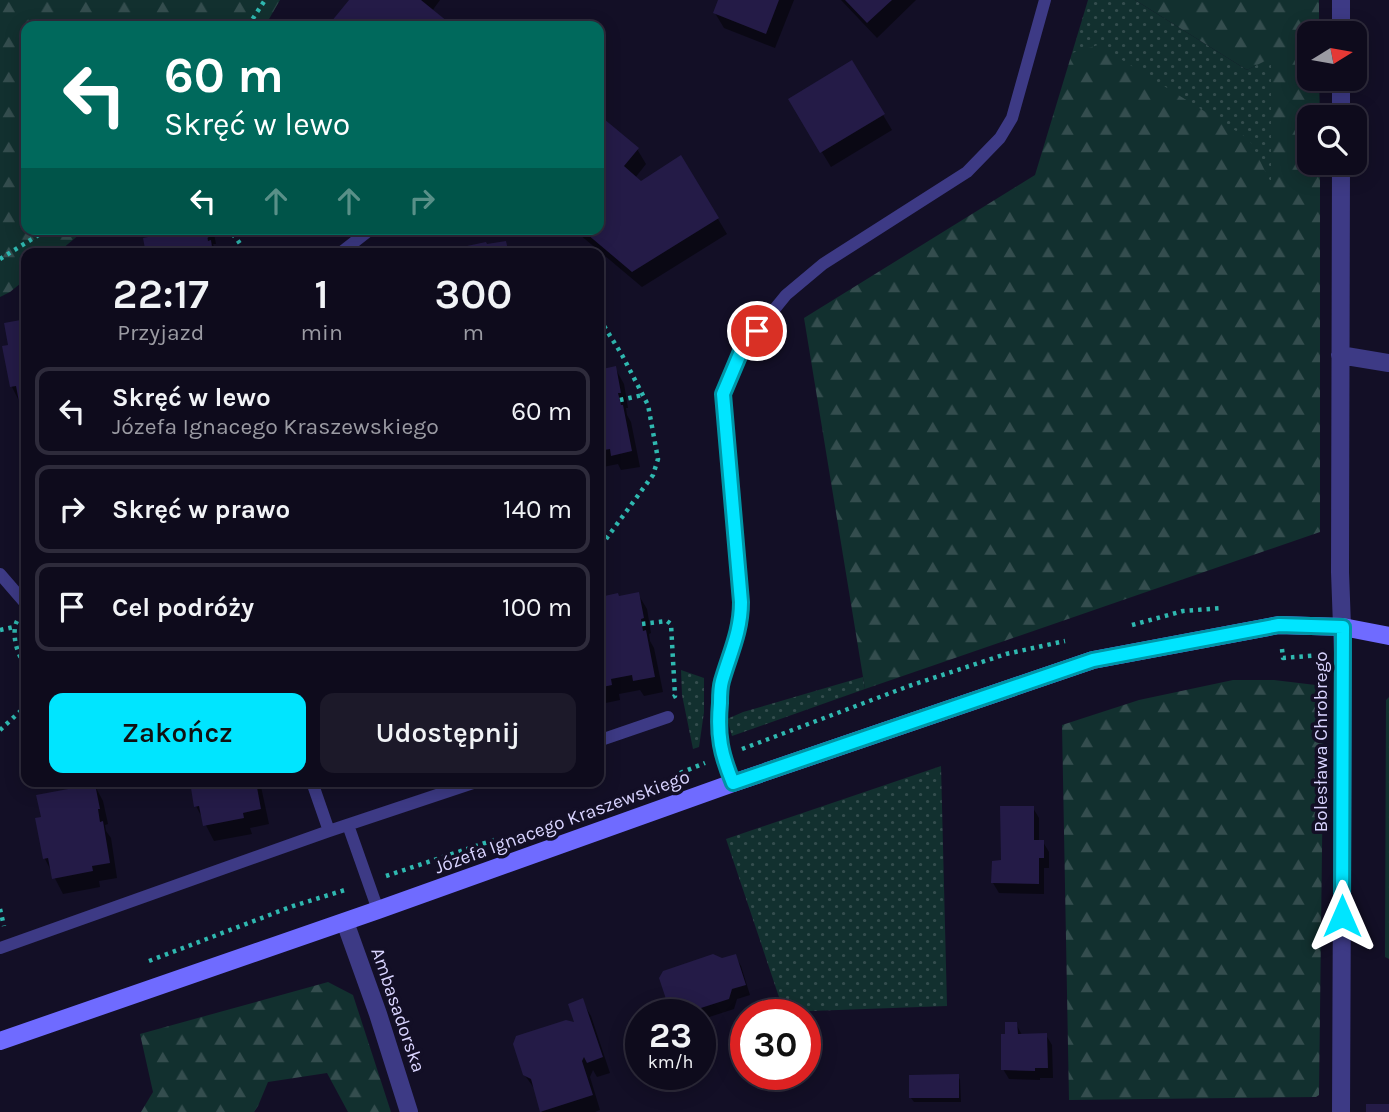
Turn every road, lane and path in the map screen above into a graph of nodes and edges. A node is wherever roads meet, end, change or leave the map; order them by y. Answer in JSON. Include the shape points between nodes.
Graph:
{"nodes":[{"id":1,"x":265,"y":0,"type":"edge"},
{"id":2,"x":1045,"y":0,"type":"edge"},
{"id":3,"x":1341,"y":0,"type":"edge"},
{"id":4,"x":251,"y":21,"type":"edge"},
{"id":5,"x":1341,"y":21,"type":"edge"},
{"id":6,"x":1340,"y":175,"type":"edge"},
{"id":7,"x":38,"y":235,"type":"edge"},
{"id":8,"x":363,"y":235,"type":"edge"},
{"id":9,"x":347,"y":248,"type":"edge"},
{"id":10,"x":0,"y":259,"type":"edge"},
{"id":11,"x":604,"y":326,"type":"edge"},
{"id":12,"x":1340,"y":355,"type":"junction"},
{"id":13,"x":1389,"y":363,"type":"edge"},
{"id":14,"x":643,"y":395,"type":"junction"},
{"id":15,"x":620,"y":400,"type":"dead end"},
{"id":16,"x":604,"y":542,"type":"edge"},
{"id":17,"x":0,"y":574,"type":"edge"},
{"id":18,"x":21,"y":598,"type":"edge"},
{"id":19,"x":12,"y":612,"type":"dead end"},
{"id":20,"x":642,"y":624,"type":"dead end"},
{"id":21,"x":14,"y":627,"type":"junction"},
{"id":22,"x":1343,"y":627,"type":"junction"},
{"id":23,"x":0,"y":630,"type":"edge"},
{"id":24,"x":1389,"y":636,"type":"edge"},
{"id":25,"x":21,"y":661,"type":"edge"},
{"id":26,"x":669,"y":699,"type":"dead end"},
{"id":27,"x":21,"y":711,"type":"edge"},
{"id":28,"x":668,"y":718,"type":"dead end"},
{"id":29,"x":0,"y":730,"type":"edge"},
{"id":30,"x":604,"y":739,"type":"edge"},
{"id":31,"x":733,"y":783,"type":"junction"},
{"id":32,"x":314,"y":787,"type":"edge"},
{"id":33,"x":461,"y":787,"type":"edge"},
{"id":34,"x":348,"y":825,"type":"junction"},
{"id":35,"x":329,"y":831,"type":"junction"},
{"id":36,"x":378,"y":910,"type":"junction"},
{"id":37,"x":345,"y":922,"type":"junction"},
{"id":38,"x":0,"y":948,"type":"edge"},
{"id":39,"x":0,"y":1041,"type":"edge"},
{"id":40,"x":409,"y":1112,"type":"edge"},
{"id":41,"x":1341,"y":1112,"type":"edge"}],
"edges":[{"from":1,"to":4,"type":"path"},
{"from":2,"to":31,"type":"lane","via":[[1012,118],[1000,138],[967,172],[823,264],[786,295],[742,349],[723,394],[741,602],[741,620],[721,685],[719,719],[720,745]]},
{"from":3,"to":5,"type":"street"},
{"from":6,"to":12,"type":"street","name":"Bolesława Chrobrego"},
{"from":7,"to":10,"type":"path"},
{"from":8,"to":9,"type":"lane"},
{"from":11,"to":14,"type":"path"},
{"from":12,"to":13,"type":"street"},
{"from":12,"to":22,"type":"street","name":"Bolesława Chrobrego"},
{"from":14,"to":15,"type":"path"},
{"from":14,"to":16,"type":"path","via":[[652,424],[656,468]]},
{"from":17,"to":18,"type":"lane"},
{"from":19,"to":21,"type":"path","via":[[18,619]]},
{"from":20,"to":26,"type":"path","via":[[671,624],[675,695]]},
{"from":21,"to":23,"type":"path"},
{"from":21,"to":25,"type":"path"},
{"from":22,"to":24,"type":"street","name":"Józefa Ignacego Kraszewskiego"},
{"from":22,"to":31,"type":"street","name":"Józefa Ignacego Kraszewskiego","via":[[1279,625],[1093,660]]},
{"from":22,"to":41,"type":"street","name":"Bolesława Chrobrego"},
{"from":27,"to":29,"type":"path"},
{"from":28,"to":30,"type":"lane"},
{"from":31,"to":36,"type":"street","name":"Józefa Ignacego Kraszewskiego"},
{"from":32,"to":35,"type":"lane"},
{"from":33,"to":34,"type":"lane"},
{"from":34,"to":35,"type":"lane"},
{"from":34,"to":36,"type":"lane"},
{"from":35,"to":38,"type":"lane"},
{"from":36,"to":37,"type":"street","name":"Józefa Ignacego Kraszewskiego"},
{"from":37,"to":39,"type":"street","name":"Józefa Ignacego Kraszewskiego"},
{"from":37,"to":40,"type":"street","name":"Ambasadorska"}]}
